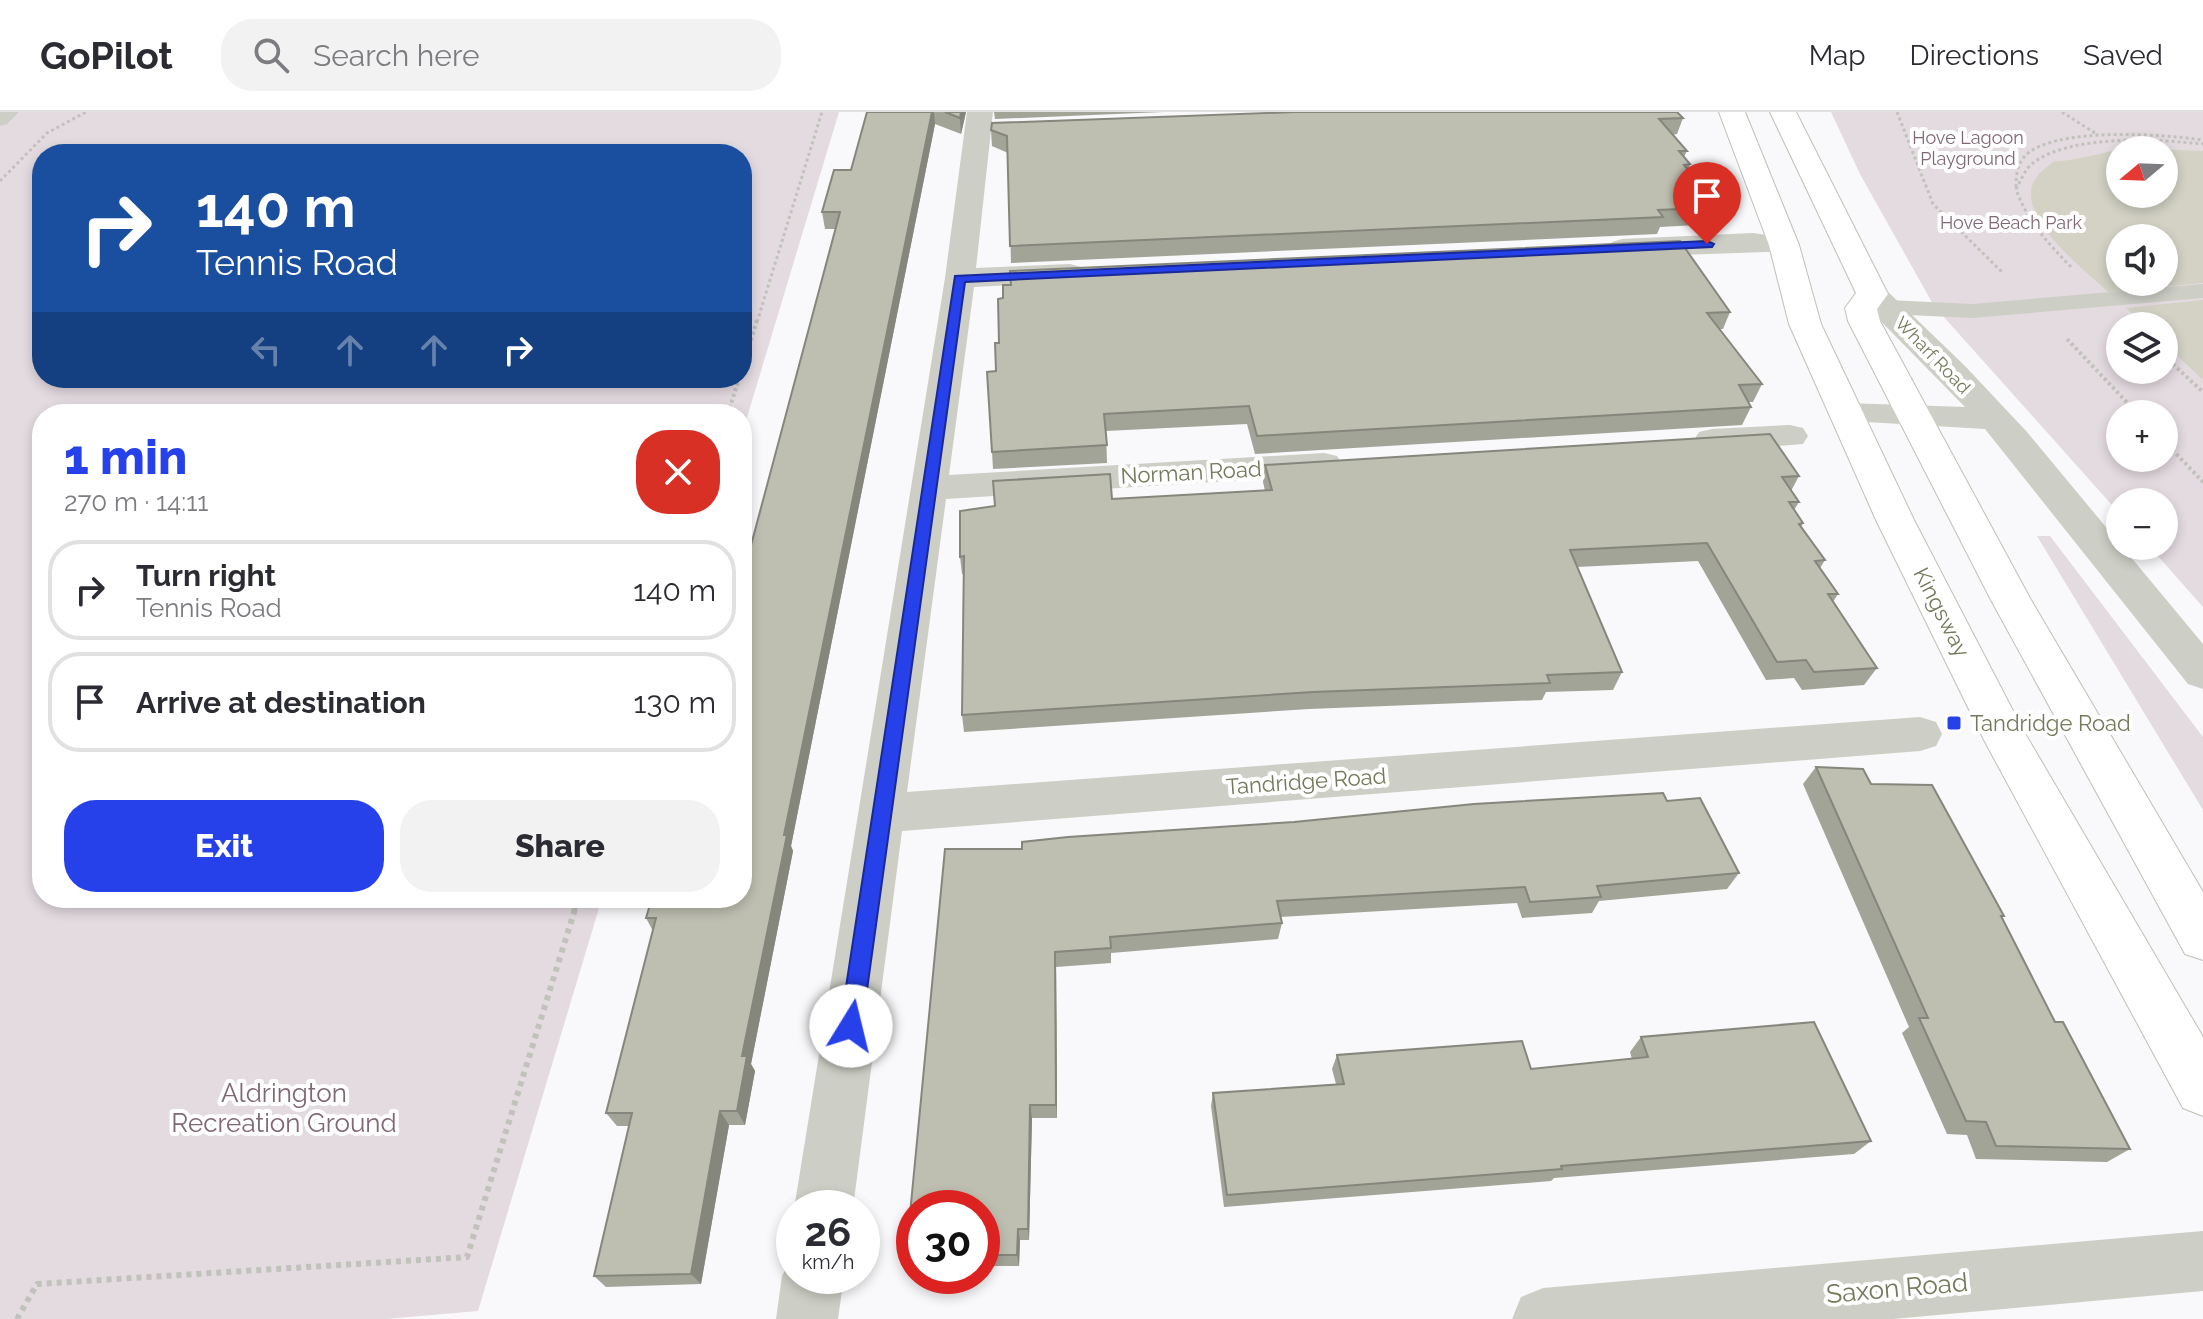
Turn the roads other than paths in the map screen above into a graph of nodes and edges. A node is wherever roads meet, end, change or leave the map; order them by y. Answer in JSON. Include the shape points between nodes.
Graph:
{"nodes":[{"id":1,"x":10,"y":112,"type":"edge"},
{"id":2,"x":1732,"y":112,"type":"edge"},
{"id":3,"x":1783,"y":112,"type":"edge"},
{"id":4,"x":0,"y":120,"type":"edge"},
{"id":5,"x":988,"y":124,"type":"edge"},
{"id":6,"x":1784,"y":245,"type":"junction"},
{"id":7,"x":1596,"y":249,"type":"edge"},
{"id":8,"x":1103,"y":272,"type":"edge"},
{"id":9,"x":960,"y":278,"type":"junction"},
{"id":10,"x":2203,"y":291,"type":"edge"},
{"id":11,"x":1879,"y":301,"type":"junction"},
{"id":12,"x":1845,"y":413,"type":"junction"},
{"id":13,"x":1914,"y":414,"type":"junction"},
{"id":14,"x":1992,"y":419,"type":"junction"},
{"id":15,"x":1790,"y":436,"type":"dead end"},
{"id":16,"x":1680,"y":442,"type":"edge"},
{"id":17,"x":1350,"y":463,"type":"edge"},
{"id":18,"x":927,"y":488,"type":"junction"},
{"id":19,"x":2203,"y":673,"type":"edge"},
{"id":20,"x":1920,"y":734,"type":"dead end"},
{"id":21,"x":883,"y":813,"type":"junction"},
{"id":22,"x":2203,"y":938,"type":"edge"},
{"id":23,"x":2203,"y":1089,"type":"edge"},
{"id":24,"x":826,"y":1190,"type":"edge"},
{"id":25,"x":2203,"y":1261,"type":"edge"},
{"id":26,"x":810,"y":1294,"type":"edge"},
{"id":27,"x":807,"y":1319,"type":"edge"},
{"id":28,"x":1543,"y":1319,"type":"edge"}],
"edges":[{"from":1,"to":4,"type":"lane"},
{"from":2,"to":6,"type":"main road","name":"Kingsway"},
{"from":3,"to":11,"type":"main road"},
{"from":5,"to":9,"type":"street"},
{"from":6,"to":7,"type":"street"},
{"from":6,"to":12,"type":"main road","name":"Kingsway","via":[[1805,324]]},
{"from":8,"to":9,"type":"street"},
{"from":9,"to":18,"type":"street"},
{"from":10,"to":11,"type":"lane","via":[[1972,311]]},
{"from":11,"to":13,"type":"main road","via":[[1861,308],[1864,321]]},
{"from":11,"to":14,"type":"street","name":"Wharf Road"},
{"from":12,"to":13,"type":"street","name":"Wharf Road"},
{"from":12,"to":23,"type":"main road","name":"Kingsway","via":[[2006,740]]},
{"from":13,"to":14,"type":"street","name":"Wharf Road"},
{"from":13,"to":22,"type":"main road","via":[[2094,751]]},
{"from":14,"to":19,"type":"street","name":"Wharf Road"},
{"from":15,"to":16,"type":"street"},
{"from":17,"to":18,"type":"street","name":"Norman Road"},
{"from":18,"to":21,"type":"street"},
{"from":20,"to":21,"type":"street","name":"Tandridge Road"},
{"from":21,"to":24,"type":"street"},
{"from":25,"to":28,"type":"street","name":"Saxon Road"},
{"from":26,"to":27,"type":"street"}]}
